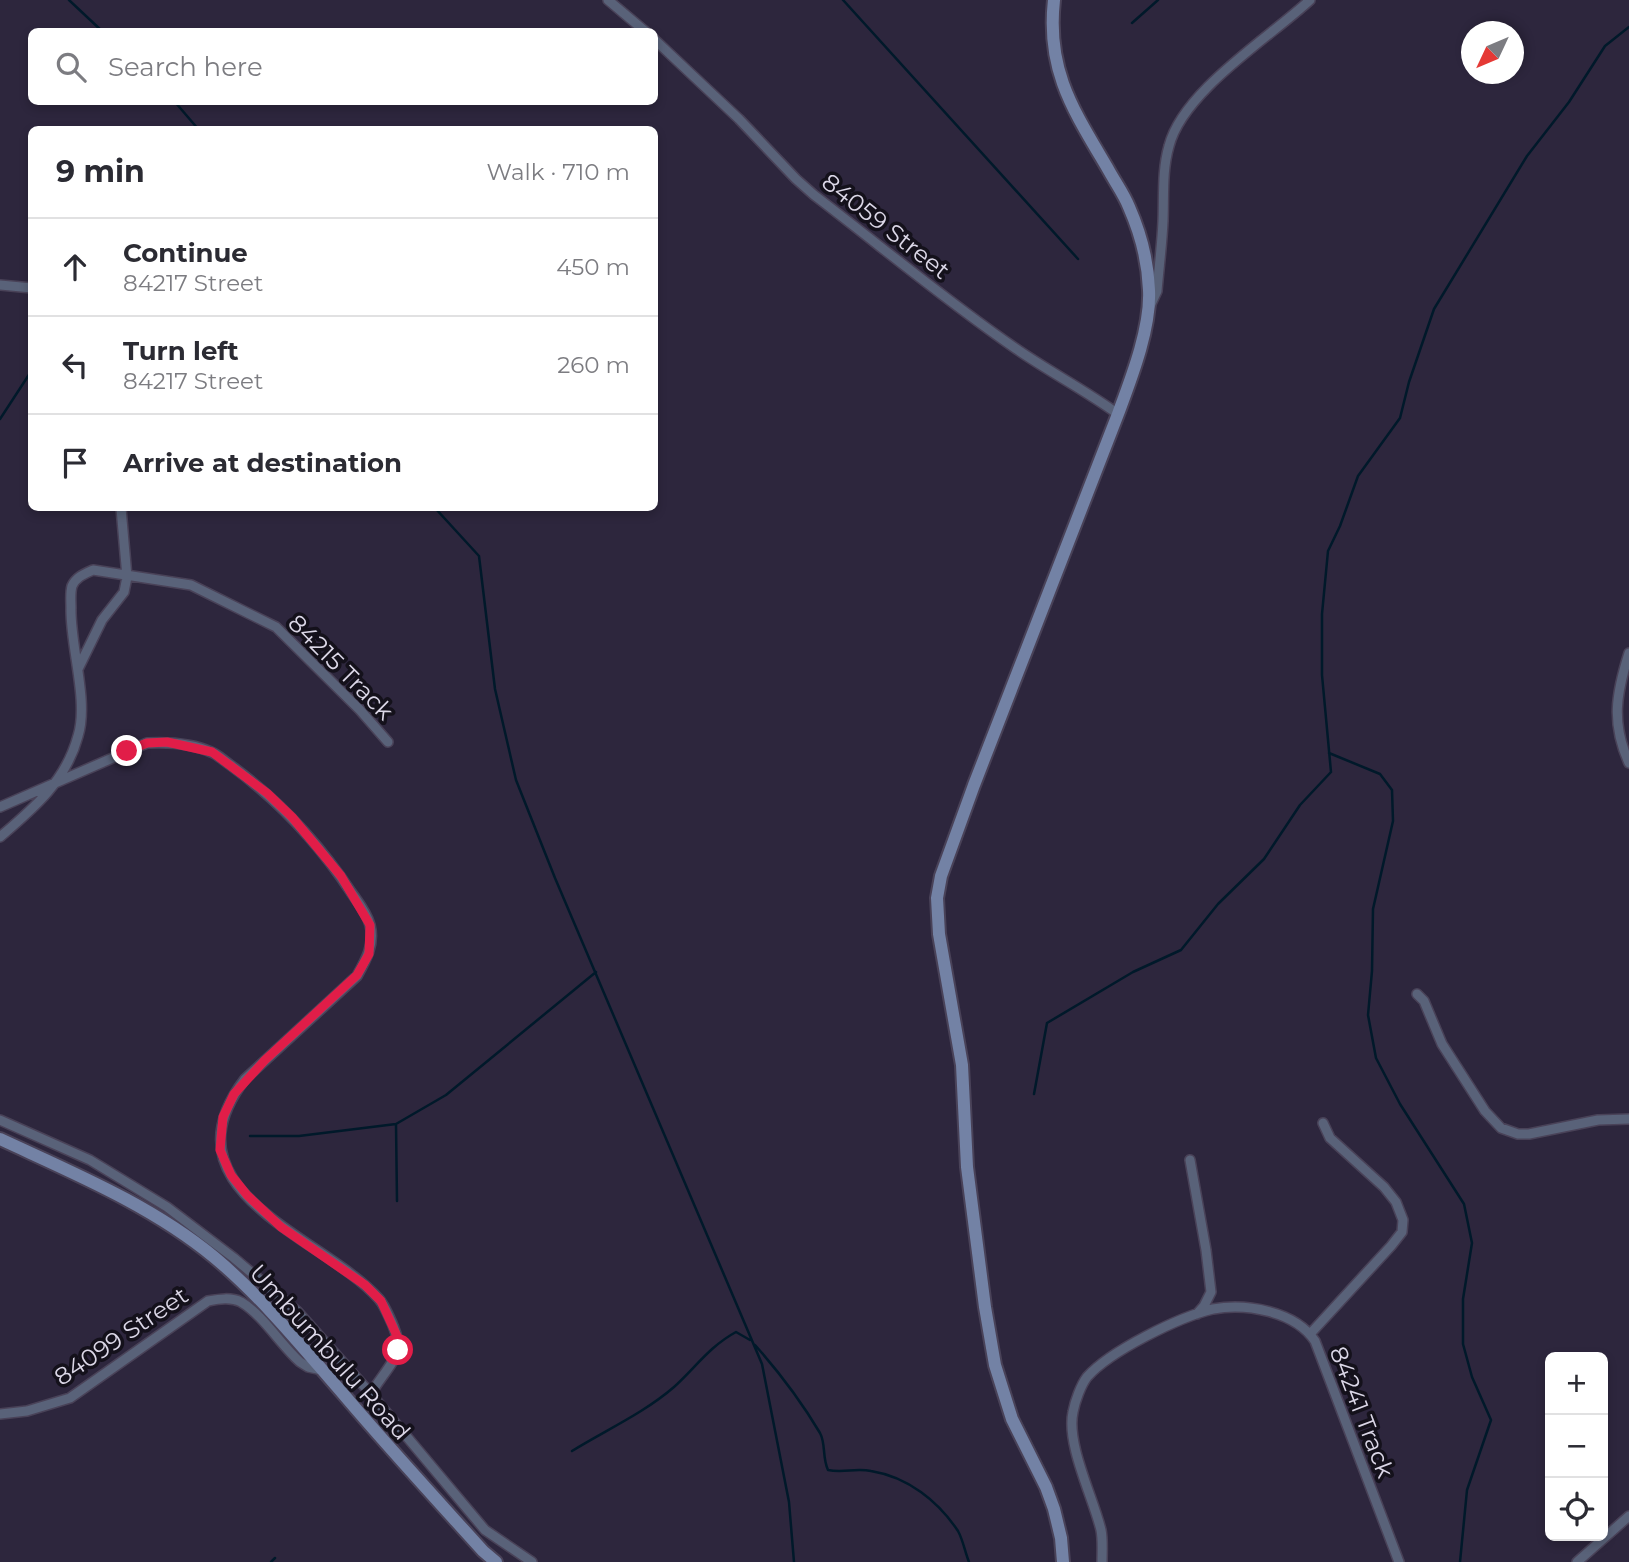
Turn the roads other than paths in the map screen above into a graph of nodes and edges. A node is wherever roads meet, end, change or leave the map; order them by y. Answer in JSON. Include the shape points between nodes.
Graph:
{"nodes":[{"id":1,"x":608,"y":0,"type":"edge"},
{"id":2,"x":1054,"y":0,"type":"edge"},
{"id":3,"x":1310,"y":0,"type":"edge"},
{"id":4,"x":641,"y":28,"type":"edge"},
{"id":5,"x":658,"y":43,"type":"edge"},
{"id":6,"x":0,"y":285,"type":"edge"},
{"id":7,"x":28,"y":288,"type":"edge"},
{"id":8,"x":1147,"y":314,"type":"junction"},
{"id":9,"x":1118,"y":414,"type":"junction"},
{"id":10,"x":121,"y":511,"type":"edge"},
{"id":11,"x":127,"y":577,"type":"junction"},
{"id":12,"x":1629,"y":653,"type":"edge"},
{"id":13,"x":77,"y":671,"type":"junction"},
{"id":14,"x":388,"y":742,"type":"dead end"},
{"id":15,"x":1629,"y":763,"type":"edge"},
{"id":16,"x":58,"y":781,"type":"junction"},
{"id":17,"x":0,"y":807,"type":"edge"},
{"id":18,"x":0,"y":836,"type":"edge"},
{"id":19,"x":1417,"y":994,"type":"dead end"},
{"id":20,"x":1629,"y":1119,"type":"edge"},
{"id":21,"x":0,"y":1120,"type":"edge"},
{"id":22,"x":1323,"y":1123,"type":"dead end"},
{"id":23,"x":0,"y":1139,"type":"edge"},
{"id":24,"x":1190,"y":1160,"type":"dead end"},
{"id":25,"x":1195,"y":1316,"type":"junction"},
{"id":26,"x":1310,"y":1334,"type":"junction"},
{"id":27,"x":321,"y":1370,"type":"junction"},
{"id":28,"x":371,"y":1394,"type":"junction"},
{"id":29,"x":0,"y":1414,"type":"edge"},
{"id":30,"x":1629,"y":1517,"type":"edge"},
{"id":31,"x":485,"y":1530,"type":"junction"},
{"id":32,"x":473,"y":1540,"type":"junction"},
{"id":33,"x":496,"y":1562,"type":"edge"},
{"id":34,"x":532,"y":1562,"type":"edge"},
{"id":35,"x":1063,"y":1562,"type":"edge"},
{"id":36,"x":1102,"y":1562,"type":"edge"},
{"id":37,"x":1399,"y":1562,"type":"edge"},
{"id":38,"x":1577,"y":1562,"type":"edge"}],
"edges":[{"from":1,"to":4,"type":"street"},
{"from":2,"to":8,"type":"street","via":[[1052,32],[1061,80],[1073,110],[1129,206],[1145,262]]},
{"from":3,"to":8,"type":"street","via":[[1257,43],[1181,118],[1169,144],[1157,290]]},
{"from":5,"to":9,"type":"street","name":"84059 Street","via":[[814,195],[970,316]]},
{"from":6,"to":7,"type":"street"},
{"from":8,"to":9,"type":"street","via":[[1135,368]]},
{"from":9,"to":35,"type":"street","via":[[974,785],[937,898],[962,1065],[967,1167],[995,1365],[1012,1419],[1050,1498]]},
{"from":10,"to":11,"type":"street"},
{"from":11,"to":13,"type":"street","via":[[124,592],[102,620]]},
{"from":11,"to":13,"type":"street","name":"84215 Track","via":[[93,570],[75,581],[70,619]]},
{"from":11,"to":14,"type":"street","name":"84215 Track","via":[[191,585],[276,627]]},
{"from":12,"to":15,"type":"street","via":[[1616,716],[1619,742]]},
{"from":13,"to":16,"type":"street","via":[[79,734]]},
{"from":16,"to":17,"type":"street"},
{"from":16,"to":18,"type":"street"},
{"from":16,"to":28,"type":"street","via":[[147,743],[167,742],[212,752],[292,817],[362,907],[371,938],[369,954],[357,975],[239,1087],[223,1117],[220,1150],[231,1175],[281,1227],[381,1301],[397,1336],[398,1350]]},
{"from":19,"to":20,"type":"street","via":[[1443,1044],[1485,1111],[1501,1128],[1529,1134],[1598,1120]]},
{"from":21,"to":28,"type":"street","via":[[90,1160],[167,1207],[297,1311]]},
{"from":22,"to":26,"type":"street","via":[[1330,1138],[1396,1202],[1404,1220],[1402,1232],[1391,1246]]},
{"from":23,"to":27,"type":"street","name":"Umbumbulu Road","via":[[162,1220],[213,1257],[269,1309]]},
{"from":24,"to":25,"type":"street","via":[[1211,1292]]},
{"from":25,"to":26,"type":"street","name":"84241 Track","via":[[1247,1307],[1280,1315]]},
{"from":25,"to":36,"type":"street","name":"84241 Track","via":[[1128,1346],[1100,1365],[1085,1379],[1078,1396],[1073,1412],[1074,1445],[1102,1533]]},
{"from":26,"to":37,"type":"street","name":"84241 Track"},
{"from":27,"to":29,"type":"street","name":"84099 Street","via":[[300,1362],[239,1301],[223,1298],[208,1301],[70,1398]]},
{"from":27,"to":32,"type":"street","name":"Umbumbulu Road"},
{"from":28,"to":31,"type":"street"},
{"from":30,"to":38,"type":"street"},
{"from":31,"to":32,"type":"street"},
{"from":31,"to":34,"type":"street"},
{"from":32,"to":33,"type":"street","name":"Umbumbulu Road"}]}
